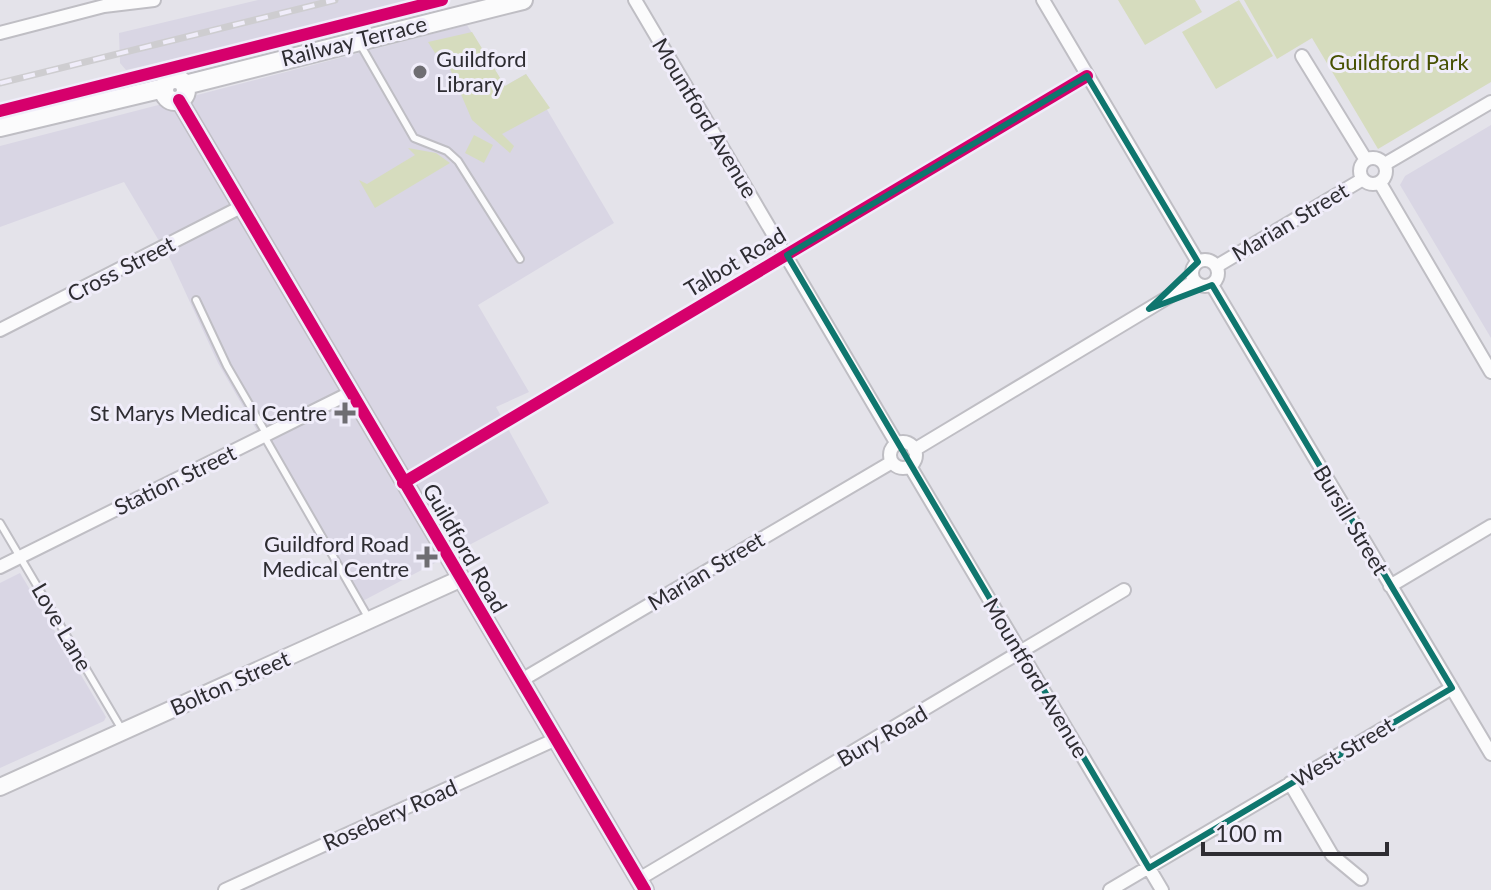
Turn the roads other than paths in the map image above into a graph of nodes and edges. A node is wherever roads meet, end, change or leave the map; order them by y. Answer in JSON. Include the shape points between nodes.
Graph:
{"nodes":[{"id":1,"x":154,"y":0,"type":"edge"},
{"id":2,"x":523,"y":0,"type":"edge"},
{"id":3,"x":635,"y":0,"type":"edge"},
{"id":4,"x":1043,"y":0,"type":"edge"},
{"id":5,"x":119,"y":2,"type":"edge"},
{"id":6,"x":0,"y":33,"type":"edge"},
{"id":7,"x":358,"y":41,"type":"junction"},
{"id":8,"x":1302,"y":56,"type":"dead end"},
{"id":9,"x":1087,"y":76,"type":"junction"},
{"id":10,"x":176,"y":91,"type":"junction"},
{"id":11,"x":1491,"y":102,"type":"edge"},
{"id":12,"x":0,"y":127,"type":"edge"},
{"id":13,"x":1366,"y":160,"type":"junction"},
{"id":14,"x":1385,"y":164,"type":"junction"},
{"id":15,"x":1363,"y":179,"type":"junction"},
{"id":16,"x":1380,"y":183,"type":"junction"},
{"id":17,"x":241,"y":207,"type":"junction"},
{"id":18,"x":787,"y":255,"type":"junction"},
{"id":19,"x":520,"y":259,"type":"dead end"},
{"id":20,"x":1198,"y":262,"type":"junction"},
{"id":21,"x":1217,"y":266,"type":"junction"},
{"id":22,"x":1195,"y":281,"type":"junction"},
{"id":23,"x":1212,"y":285,"type":"junction"},
{"id":24,"x":196,"y":300,"type":"dead end"},
{"id":25,"x":0,"y":330,"type":"edge"},
{"id":26,"x":1491,"y":372,"type":"edge"},
{"id":27,"x":350,"y":393,"type":"junction"},
{"id":28,"x":265,"y":436,"type":"junction"},
{"id":29,"x":897,"y":444,"type":"junction"},
{"id":30,"x":914,"y":450,"type":"junction"},
{"id":31,"x":892,"y":462,"type":"junction"},
{"id":32,"x":910,"y":466,"type":"junction"},
{"id":33,"x":403,"y":483,"type":"junction"},
{"id":34,"x":0,"y":523,"type":"edge"},
{"id":35,"x":1491,"y":526,"type":"edge"},
{"id":36,"x":20,"y":556,"type":"junction"},
{"id":37,"x":0,"y":567,"type":"edge"},
{"id":38,"x":460,"y":579,"type":"junction"},
{"id":39,"x":1390,"y":586,"type":"junction"},
{"id":40,"x":1124,"y":590,"type":"dead end"},
{"id":41,"x":370,"y":620,"type":"junction"},
{"id":42,"x":1021,"y":654,"type":"junction"},
{"id":43,"x":520,"y":681,"type":"junction"},
{"id":44,"x":1452,"y":688,"type":"junction"},
{"id":45,"x":123,"y":731,"type":"junction"},
{"id":46,"x":554,"y":740,"type":"junction"},
{"id":47,"x":1491,"y":754,"type":"edge"},
{"id":48,"x":1290,"y":783,"type":"junction"},
{"id":49,"x":0,"y":787,"type":"edge"},
{"id":50,"x":1149,"y":868,"type":"junction"},
{"id":51,"x":1361,"y":879,"type":"dead end"},
{"id":52,"x":642,"y":884,"type":"edge"},
{"id":53,"x":225,"y":890,"type":"edge"},
{"id":54,"x":1110,"y":890,"type":"edge"},
{"id":55,"x":1162,"y":890,"type":"edge"}],
"edges":[{"from":1,"to":5,"type":"street"},
{"from":2,"to":7,"type":"main road","name":"Railway Terrace"},
{"from":3,"to":18,"type":"street","name":"Mountford Avenue"},
{"from":4,"to":9,"type":"street"},
{"from":5,"to":6,"type":"street"},
{"from":7,"to":10,"type":"main road","name":"Railway Terrace"},
{"from":7,"to":19,"type":"lane","via":[[414,138],[458,161]]},
{"from":8,"to":13,"type":"street"},
{"from":9,"to":18,"type":"street","name":"Talbot Road"},
{"from":9,"to":20,"type":"street"},
{"from":10,"to":12,"type":"main road","name":"Railway Terrace"},
{"from":10,"to":17,"type":"street","name":"Guildford Road"},
{"from":11,"to":14,"type":"street"},
{"from":13,"to":14,"type":"street","via":[[1374,157]]},
{"from":13,"to":15,"type":"street","via":[[1360,167]]},
{"from":14,"to":16,"type":"street"},
{"from":15,"to":16,"type":"street"},
{"from":15,"to":21,"type":"street","name":"Marian Street"},
{"from":16,"to":26,"type":"street"},
{"from":17,"to":25,"type":"street","name":"Cross Street"},
{"from":17,"to":27,"type":"street","name":"Guildford Road"},
{"from":18,"to":29,"type":"street","name":"Mountford Avenue"},
{"from":18,"to":33,"type":"street","name":"Talbot Road"},
{"from":20,"to":21,"type":"street","via":[[1206,259]]},
{"from":20,"to":22,"type":"street","via":[[1192,273]]},
{"from":21,"to":23,"type":"street","via":[[1219,276]]},
{"from":22,"to":23,"type":"street"},
{"from":22,"to":30,"type":"street"},
{"from":23,"to":39,"type":"street","name":"Bursill Street"},
{"from":24,"to":28,"type":"lane"},
{"from":27,"to":28,"type":"street","name":"Station Street"},
{"from":27,"to":33,"type":"street","name":"Guildford Road"},
{"from":28,"to":36,"type":"street","name":"Station Street"},
{"from":28,"to":41,"type":"lane"},
{"from":29,"to":30,"type":"street"},
{"from":29,"to":31,"type":"street","via":[[891,450]]},
{"from":30,"to":32,"type":"street"},
{"from":31,"to":32,"type":"street"},
{"from":31,"to":43,"type":"street","name":"Marian Street"},
{"from":32,"to":42,"type":"street","name":"Mountford Avenue"},
{"from":33,"to":38,"type":"street","name":"Guildford Road"},
{"from":34,"to":36,"type":"lane","name":"Love Lane"},
{"from":35,"to":39,"type":"street"},
{"from":36,"to":37,"type":"street","name":"Station Street"},
{"from":36,"to":45,"type":"lane","name":"Love Lane"},
{"from":38,"to":41,"type":"street","name":"Bolton Street"},
{"from":38,"to":43,"type":"street","name":"Guildford Road"},
{"from":39,"to":44,"type":"street","name":"Bursill Street"},
{"from":40,"to":42,"type":"street","name":"Bury Road"},
{"from":41,"to":45,"type":"street","name":"Bolton Street"},
{"from":42,"to":50,"type":"street","name":"Mountford Avenue"},
{"from":42,"to":52,"type":"street","name":"Bury Road"},
{"from":43,"to":46,"type":"street","name":"Guildford Road"},
{"from":44,"to":47,"type":"street","name":"Bursill Street"},
{"from":44,"to":48,"type":"street","name":"West Street"},
{"from":45,"to":49,"type":"street","name":"Bolton Street"},
{"from":46,"to":52,"type":"street","name":"Guildford Road"},
{"from":46,"to":53,"type":"street","name":"Rosebery Road"},
{"from":48,"to":50,"type":"street","name":"West Street"},
{"from":48,"to":51,"type":"street","via":[[1332,855]]},
{"from":50,"to":54,"type":"street","name":"West Street"},
{"from":50,"to":55,"type":"street","name":"Mountford Avenue"}]}
